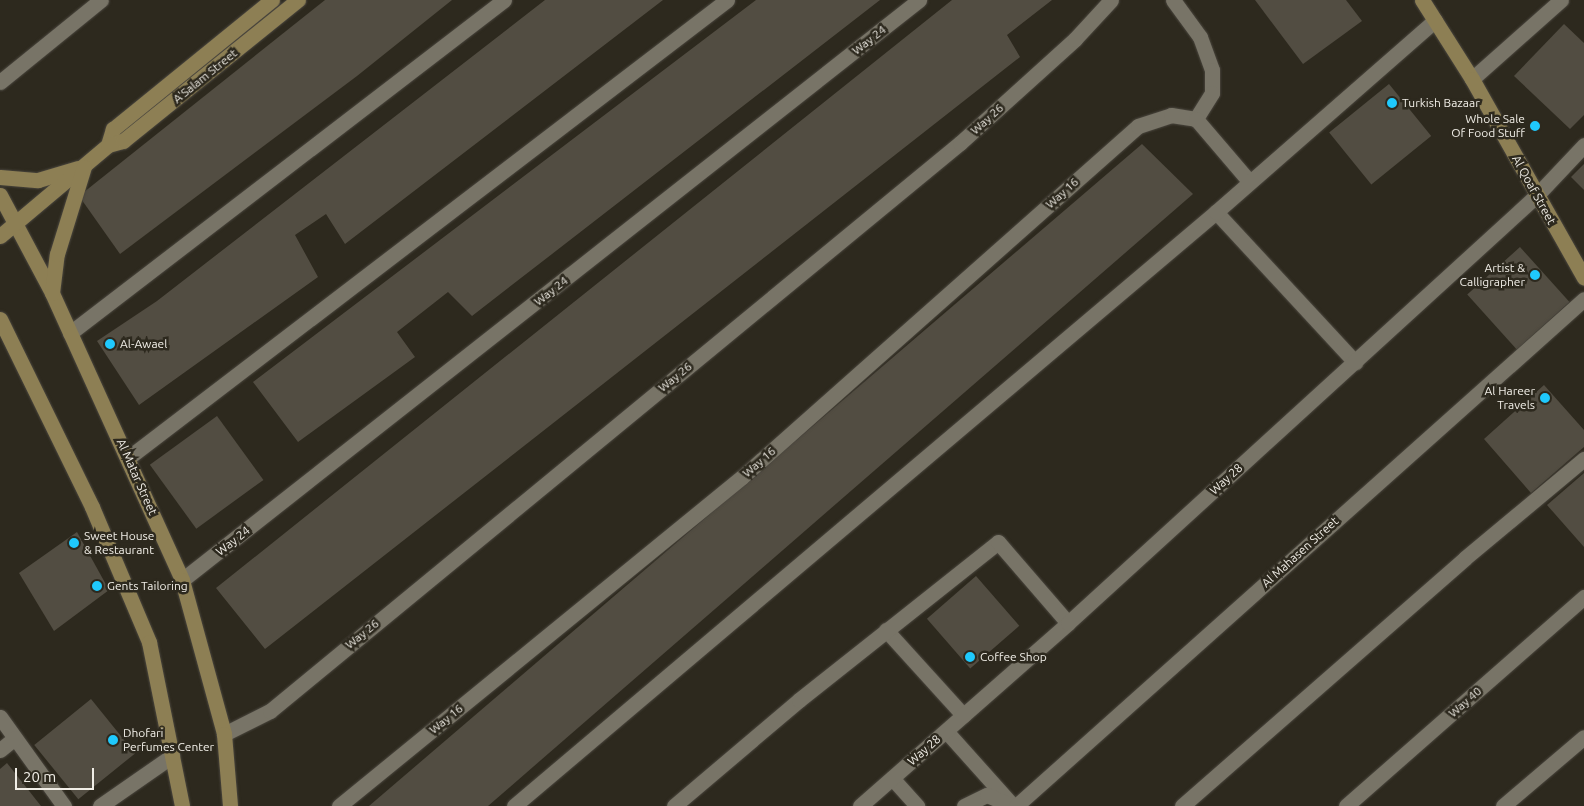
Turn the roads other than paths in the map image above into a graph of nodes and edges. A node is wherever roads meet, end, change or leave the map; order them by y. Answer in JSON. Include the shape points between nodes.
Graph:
{"nodes":[{"id":1,"x":102,"y":0,"type":"edge"},
{"id":2,"x":272,"y":0,"type":"edge"},
{"id":3,"x":298,"y":0,"type":"edge"},
{"id":4,"x":504,"y":0,"type":"edge"},
{"id":5,"x":727,"y":0,"type":"edge"},
{"id":6,"x":919,"y":0,"type":"edge"},
{"id":7,"x":1111,"y":0,"type":"edge"},
{"id":8,"x":1173,"y":0,"type":"edge"},
{"id":9,"x":1422,"y":0,"type":"edge"},
{"id":10,"x":1561,"y":0,"type":"edge"},
{"id":11,"x":1435,"y":20,"type":"junction"},
{"id":12,"x":1472,"y":79,"type":"junction"},
{"id":13,"x":0,"y":82,"type":"edge"},
{"id":14,"x":1196,"y":119,"type":"junction"},
{"id":15,"x":108,"y":145,"type":"junction"},
{"id":16,"x":1584,"y":145,"type":"edge"},
{"id":17,"x":84,"y":166,"type":"junction"},
{"id":18,"x":0,"y":177,"type":"edge"},
{"id":19,"x":1249,"y":181,"type":"junction"},
{"id":20,"x":0,"y":195,"type":"edge"},
{"id":21,"x":1536,"y":196,"type":"junction"},
{"id":22,"x":1216,"y":212,"type":"junction"},
{"id":23,"x":17,"y":222,"type":"junction"},
{"id":24,"x":0,"y":236,"type":"edge"},
{"id":25,"x":1584,"y":278,"type":"edge"},
{"id":26,"x":52,"y":293,"type":"junction"},
{"id":27,"x":1584,"y":299,"type":"edge"},
{"id":28,"x":0,"y":319,"type":"edge"},
{"id":29,"x":70,"y":333,"type":"junction"},
{"id":30,"x":5,"y":336,"type":"edge"},
{"id":31,"x":1355,"y":362,"type":"junction"},
{"id":32,"x":128,"y":458,"type":"junction"},
{"id":33,"x":1584,"y":459,"type":"edge"},
{"id":34,"x":182,"y":580,"type":"junction"},
{"id":35,"x":1584,"y":597,"type":"edge"},
{"id":36,"x":1068,"y":622,"type":"junction"},
{"id":37,"x":886,"y":630,"type":"junction"},
{"id":38,"x":963,"y":715,"type":"junction"},
{"id":39,"x":0,"y":717,"type":"edge"},
{"id":40,"x":946,"y":731,"type":"junction"},
{"id":41,"x":224,"y":734,"type":"junction"},
{"id":42,"x":1584,"y":737,"type":"edge"},
{"id":43,"x":15,"y":738,"type":"junction"},
{"id":44,"x":0,"y":750,"type":"edge"},
{"id":45,"x":172,"y":756,"type":"junction"},
{"id":46,"x":892,"y":778,"type":"junction"},
{"id":47,"x":64,"y":806,"type":"edge"},
{"id":48,"x":100,"y":806,"type":"edge"},
{"id":49,"x":182,"y":806,"type":"edge"},
{"id":50,"x":230,"y":806,"type":"edge"},
{"id":51,"x":340,"y":806,"type":"edge"},
{"id":52,"x":514,"y":806,"type":"edge"},
{"id":53,"x":674,"y":806,"type":"edge"},
{"id":54,"x":860,"y":806,"type":"edge"},
{"id":55,"x":917,"y":806,"type":"edge"},
{"id":56,"x":964,"y":806,"type":"edge"},
{"id":57,"x":1014,"y":806,"type":"edge"},
{"id":58,"x":1182,"y":806,"type":"edge"},
{"id":59,"x":1346,"y":806,"type":"edge"},
{"id":60,"x":1503,"y":806,"type":"edge"}],
"edges":[{"from":1,"to":13,"type":"street"},
{"from":2,"to":15,"type":"street","name":"A'Salam Street","via":[[112,129]]},
{"from":3,"to":15,"type":"street","name":"A'Salam Street","via":[[124,141]]},
{"from":4,"to":29,"type":"street"},
{"from":5,"to":32,"type":"street"},
{"from":6,"to":34,"type":"street","name":"Way 24"},
{"from":7,"to":41,"type":"street","name":"Way 26","via":[[1075,39],[960,143],[270,711]]},
{"from":8,"to":14,"type":"street","via":[[1200,37],[1212,70],[1212,93]]},
{"from":9,"to":11,"type":"street","name":"Al Qoaf Street"},
{"from":10,"to":12,"type":"street"},
{"from":11,"to":12,"type":"street","name":"Al Qoaf Street"},
{"from":11,"to":19,"type":"street"},
{"from":12,"to":21,"type":"street","name":"Al Qoaf Street"},
{"from":14,"to":19,"type":"street"},
{"from":14,"to":51,"type":"street","name":"Way 16","via":[[1171,115],[1138,126],[742,477]]},
{"from":15,"to":17,"type":"street","name":"A'Salam Street"},
{"from":16,"to":21,"type":"street","name":"Way 28"},
{"from":17,"to":18,"type":"street","via":[[38,180]]},
{"from":17,"to":23,"type":"street","name":"A'Salam Street"},
{"from":17,"to":26,"type":"street","via":[[57,254]]},
{"from":19,"to":22,"type":"street"},
{"from":20,"to":23,"type":"street","name":"Al Matar Street"},
{"from":21,"to":25,"type":"street","name":"Al Qoaf Street"},
{"from":21,"to":31,"type":"street","name":"Way 28"},
{"from":22,"to":31,"type":"street"},
{"from":22,"to":52,"type":"street"},
{"from":23,"to":24,"type":"street","name":"A'Salam Street"},
{"from":23,"to":26,"type":"street","name":"Al Matar Street"},
{"from":26,"to":29,"type":"street","name":"Al Matar Street"},
{"from":27,"to":57,"type":"street","name":"Al Mahasen Street"},
{"from":28,"to":30,"type":"street"},
{"from":29,"to":32,"type":"street","name":"Al Matar Street"},
{"from":30,"to":45,"type":"street","via":[[92,507],[149,642]]},
{"from":31,"to":36,"type":"street","name":"Way 28"},
{"from":32,"to":34,"type":"street","name":"Al Matar Street"},
{"from":33,"to":58,"type":"street"},
{"from":34,"to":41,"type":"street","name":"Al Matar Street"},
{"from":35,"to":59,"type":"street","name":"Way 40"},
{"from":36,"to":37,"type":"street","via":[[998,542]]},
{"from":36,"to":38,"type":"street","name":"Way 28"},
{"from":37,"to":38,"type":"street"},
{"from":37,"to":53,"type":"street"},
{"from":38,"to":40,"type":"street","name":"Way 28"},
{"from":39,"to":43,"type":"street"},
{"from":40,"to":46,"type":"street","name":"Way 28"},
{"from":40,"to":57,"type":"street"},
{"from":41,"to":50,"type":"street","name":"Al Matar Street"},
{"from":42,"to":60,"type":"street"},
{"from":43,"to":44,"type":"street"},
{"from":43,"to":47,"type":"street"},
{"from":45,"to":48,"type":"street"},
{"from":45,"to":49,"type":"street"},
{"from":46,"to":54,"type":"street","name":"Way 28"},
{"from":46,"to":55,"type":"street"},
{"from":56,"to":57,"type":"street","via":[[987,795]]}]}
